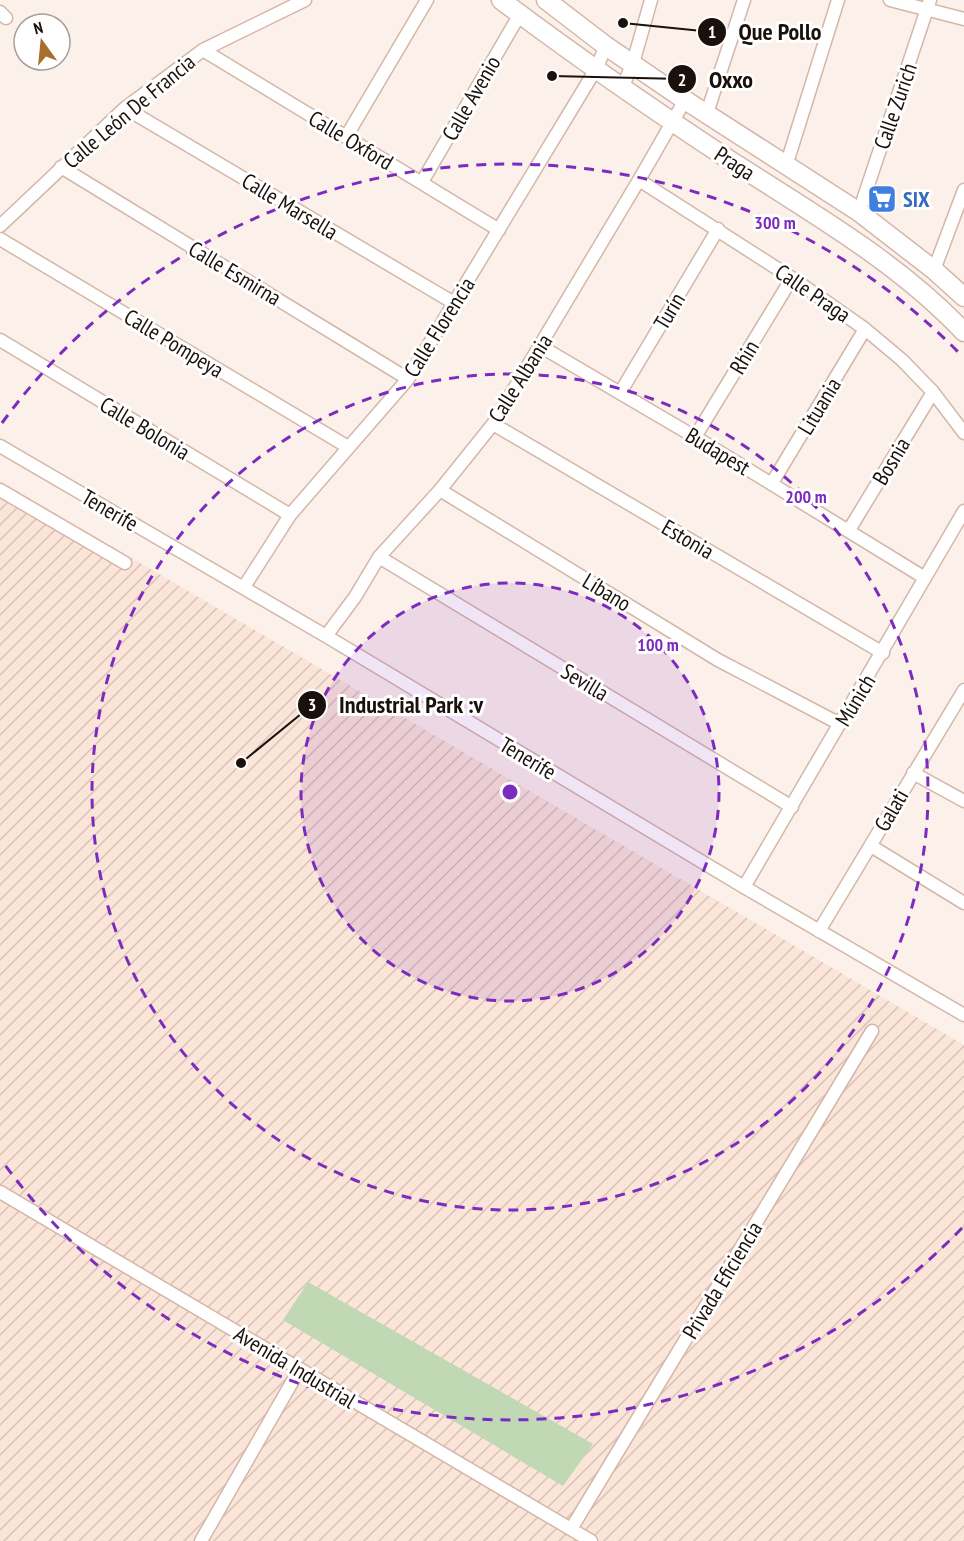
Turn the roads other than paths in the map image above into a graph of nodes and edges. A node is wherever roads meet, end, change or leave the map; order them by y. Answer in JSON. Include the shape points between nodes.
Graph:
{"nodes":[{"id":1,"x":305,"y":0,"type":"edge"},
{"id":2,"x":427,"y":0,"type":"edge"},
{"id":3,"x":501,"y":0,"type":"edge"},
{"id":4,"x":546,"y":0,"type":"edge"},
{"id":5,"x":650,"y":0,"type":"edge"},
{"id":6,"x":744,"y":0,"type":"edge"},
{"id":7,"x":838,"y":0,"type":"edge"},
{"id":8,"x":890,"y":0,"type":"edge"},
{"id":9,"x":929,"y":5,"type":"edge"},
{"id":10,"x":520,"y":14,"type":"junction"},
{"id":11,"x":964,"y":19,"type":"edge"},
{"id":12,"x":606,"y":46,"type":"junction"},
{"id":13,"x":203,"y":50,"type":"junction"},
{"id":14,"x":633,"y":63,"type":"junction"},
{"id":15,"x":596,"y":69,"type":"junction"},
{"id":16,"x":622,"y":88,"type":"junction"},
{"id":17,"x":685,"y":100,"type":"junction"},
{"id":18,"x":125,"y":108,"type":"junction"},
{"id":19,"x":707,"y":113,"type":"junction"},
{"id":20,"x":672,"y":122,"type":"junction"},
{"id":21,"x":346,"y":137,"type":"junction"},
{"id":22,"x":786,"y":165,"type":"junction"},
{"id":23,"x":61,"y":167,"type":"junction"},
{"id":24,"x":639,"y":180,"type":"junction"},
{"id":25,"x":422,"y":182,"type":"junction"},
{"id":26,"x":964,"y":189,"type":"edge"},
{"id":27,"x":859,"y":212,"type":"junction"},
{"id":28,"x":0,"y":226,"type":"edge"},
{"id":29,"x":499,"y":230,"type":"junction"},
{"id":30,"x":717,"y":230,"type":"junction"},
{"id":31,"x":0,"y":240,"type":"edge"},
{"id":32,"x":934,"y":270,"type":"junction"},
{"id":33,"x":792,"y":278,"type":"junction"},
{"id":34,"x":964,"y":297,"type":"edge"},
{"id":35,"x":454,"y":303,"type":"junction"},
{"id":36,"x":865,"y":329,"type":"junction"},
{"id":37,"x":964,"y":332,"type":"edge"},
{"id":38,"x":0,"y":340,"type":"edge"},
{"id":39,"x":540,"y":346,"type":"junction"},
{"id":40,"x":408,"y":379,"type":"junction"},
{"id":41,"x":933,"y":392,"type":"junction"},
{"id":42,"x":620,"y":393,"type":"junction"},
{"id":43,"x":493,"y":424,"type":"junction"},
{"id":44,"x":964,"y":433,"type":"edge"},
{"id":45,"x":695,"y":437,"type":"junction"},
{"id":46,"x":0,"y":446,"type":"edge"},
{"id":47,"x":348,"y":447,"type":"junction"},
{"id":48,"x":772,"y":483,"type":"junction"},
{"id":49,"x":0,"y":490,"type":"edge"},
{"id":50,"x":440,"y":490,"type":"junction"},
{"id":51,"x":964,"y":512,"type":"edge"},
{"id":52,"x":290,"y":515,"type":"junction"},
{"id":53,"x":849,"y":530,"type":"junction"},
{"id":54,"x":379,"y":557,"type":"junction"},
{"id":55,"x":125,"y":563,"type":"dead end"},
{"id":56,"x":925,"y":578,"type":"junction"},
{"id":57,"x":244,"y":587,"type":"junction"},
{"id":58,"x":326,"y":636,"type":"junction"},
{"id":59,"x":883,"y":653,"type":"junction"},
{"id":60,"x":964,"y":690,"type":"edge"},
{"id":61,"x":840,"y":724,"type":"junction"},
{"id":62,"x":913,"y":773,"type":"junction"},
{"id":63,"x":964,"y":801,"type":"edge"},
{"id":64,"x":792,"y":807,"type":"junction"},
{"id":65,"x":871,"y":846,"type":"junction"},
{"id":66,"x":744,"y":887,"type":"junction"},
{"id":67,"x":964,"y":903,"type":"edge"},
{"id":68,"x":819,"y":931,"type":"junction"},
{"id":69,"x":964,"y":1015,"type":"edge"},
{"id":70,"x":872,"y":1031,"type":"dead end"},
{"id":71,"x":0,"y":1192,"type":"edge"},
{"id":72,"x":299,"y":1370,"type":"junction"},
{"id":73,"x":571,"y":1529,"type":"junction"},
{"id":74,"x":201,"y":1541,"type":"edge"},
{"id":75,"x":591,"y":1541,"type":"edge"}],
"edges":[{"from":1,"to":13,"type":"street","name":"Calle León De Francia"},
{"from":2,"to":21,"type":"street"},
{"from":3,"to":10,"type":"street","name":"Praga"},
{"from":4,"to":12,"type":"street","name":"Praga"},
{"from":5,"to":14,"type":"street"},
{"from":6,"to":19,"type":"street"},
{"from":7,"to":22,"type":"street"},
{"from":8,"to":9,"type":"street"},
{"from":9,"to":11,"type":"street"},
{"from":9,"to":27,"type":"street","name":"Calle Zurich"},
{"from":10,"to":15,"type":"street","name":"Praga"},
{"from":10,"to":25,"type":"street","name":"Calle Avenio"},
{"from":12,"to":14,"type":"street","name":"Praga"},
{"from":12,"to":15,"type":"street","name":"Calle Florencia"},
{"from":13,"to":18,"type":"street","name":"Calle León De Francia"},
{"from":13,"to":21,"type":"street","name":"Calle Oxford"},
{"from":14,"to":16,"type":"street"},
{"from":14,"to":17,"type":"street","name":"Praga"},
{"from":15,"to":16,"type":"street","name":"Praga"},
{"from":15,"to":29,"type":"street","name":"Calle Florencia"},
{"from":16,"to":20,"type":"street","name":"Praga"},
{"from":17,"to":19,"type":"street","name":"Praga"},
{"from":17,"to":20,"type":"street","name":"Calle Albania"},
{"from":18,"to":23,"type":"street","name":"Calle León De Francia"},
{"from":18,"to":35,"type":"street","name":"Calle Marsella"},
{"from":19,"to":22,"type":"street","name":"Praga"},
{"from":20,"to":24,"type":"street","name":"Calle Albania"},
{"from":20,"to":37,"type":"street","name":"Praga","via":[[862,246]]},
{"from":21,"to":25,"type":"street","name":"Calle Oxford"},
{"from":22,"to":27,"type":"street","name":"Praga"},
{"from":23,"to":28,"type":"street","name":"Calle León De Francia"},
{"from":23,"to":40,"type":"street","name":"Calle Esmirna"},
{"from":24,"to":30,"type":"street","name":"Calle Praga"},
{"from":24,"to":39,"type":"street","name":"Calle Albania"},
{"from":25,"to":29,"type":"street","name":"Calle Oxford"},
{"from":26,"to":32,"type":"street"},
{"from":27,"to":32,"type":"street","name":"Praga"},
{"from":29,"to":35,"type":"street","name":"Calle Florencia"},
{"from":30,"to":33,"type":"street","name":"Calle Praga"},
{"from":30,"to":42,"type":"street","name":"Turín"},
{"from":31,"to":47,"type":"street","name":"Calle Pompeya"},
{"from":32,"to":34,"type":"street","name":"Praga"},
{"from":33,"to":36,"type":"street","name":"Calle Praga"},
{"from":33,"to":45,"type":"street","name":"Rhin"},
{"from":35,"to":40,"type":"street","name":"Calle Florencia"},
{"from":36,"to":41,"type":"street","name":"Calle Praga"},
{"from":36,"to":48,"type":"street","name":"Lituania"},
{"from":38,"to":52,"type":"street","name":"Calle Bolonia"},
{"from":39,"to":42,"type":"street","name":"Budapest"},
{"from":39,"to":43,"type":"street","name":"Calle Albania"},
{"from":40,"to":47,"type":"street","name":"Calle Florencia"},
{"from":41,"to":44,"type":"street","name":"Calle Praga"},
{"from":41,"to":53,"type":"street","name":"Bosnia"},
{"from":42,"to":45,"type":"street","name":"Budapest"},
{"from":43,"to":50,"type":"street","name":"Calle Albania"},
{"from":43,"to":59,"type":"street","name":"Estonia"},
{"from":45,"to":48,"type":"street","name":"Budapest"},
{"from":46,"to":57,"type":"street","name":"Tenerife"},
{"from":47,"to":52,"type":"street","name":"Calle Florencia"},
{"from":48,"to":53,"type":"street","name":"Budapest"},
{"from":49,"to":55,"type":"street"},
{"from":50,"to":54,"type":"street","name":"Calle Albania"},
{"from":50,"to":61,"type":"street","name":"Líbano","via":[[718,660]]},
{"from":51,"to":56,"type":"street","name":"Múnich"},
{"from":52,"to":57,"type":"street","name":"Calle Florencia"},
{"from":53,"to":56,"type":"street","name":"Budapest"},
{"from":54,"to":58,"type":"street","name":"Calle Albania"},
{"from":54,"to":64,"type":"street","name":"Sevilla"},
{"from":56,"to":59,"type":"street","name":"Múnich"},
{"from":57,"to":58,"type":"street","name":"Tenerife"},
{"from":58,"to":66,"type":"street","name":"Tenerife"},
{"from":59,"to":61,"type":"street","name":"Múnich"},
{"from":60,"to":62,"type":"street","name":"Galati"},
{"from":61,"to":64,"type":"street","name":"Múnich"},
{"from":62,"to":63,"type":"street"},
{"from":62,"to":65,"type":"street","name":"Galati"},
{"from":64,"to":66,"type":"street","name":"Múnich"},
{"from":65,"to":67,"type":"street"},
{"from":65,"to":68,"type":"street","name":"Galati"},
{"from":66,"to":68,"type":"street","name":"Tenerife"},
{"from":68,"to":69,"type":"street","name":"Tenerife"},
{"from":70,"to":73,"type":"street","name":"Privada Eficiencia"},
{"from":71,"to":72,"type":"street","name":"Avenida Industrial"},
{"from":72,"to":73,"type":"street","name":"Avenida Industrial"},
{"from":72,"to":74,"type":"street"},
{"from":73,"to":75,"type":"street","name":"Avenida Industrial"}]}
